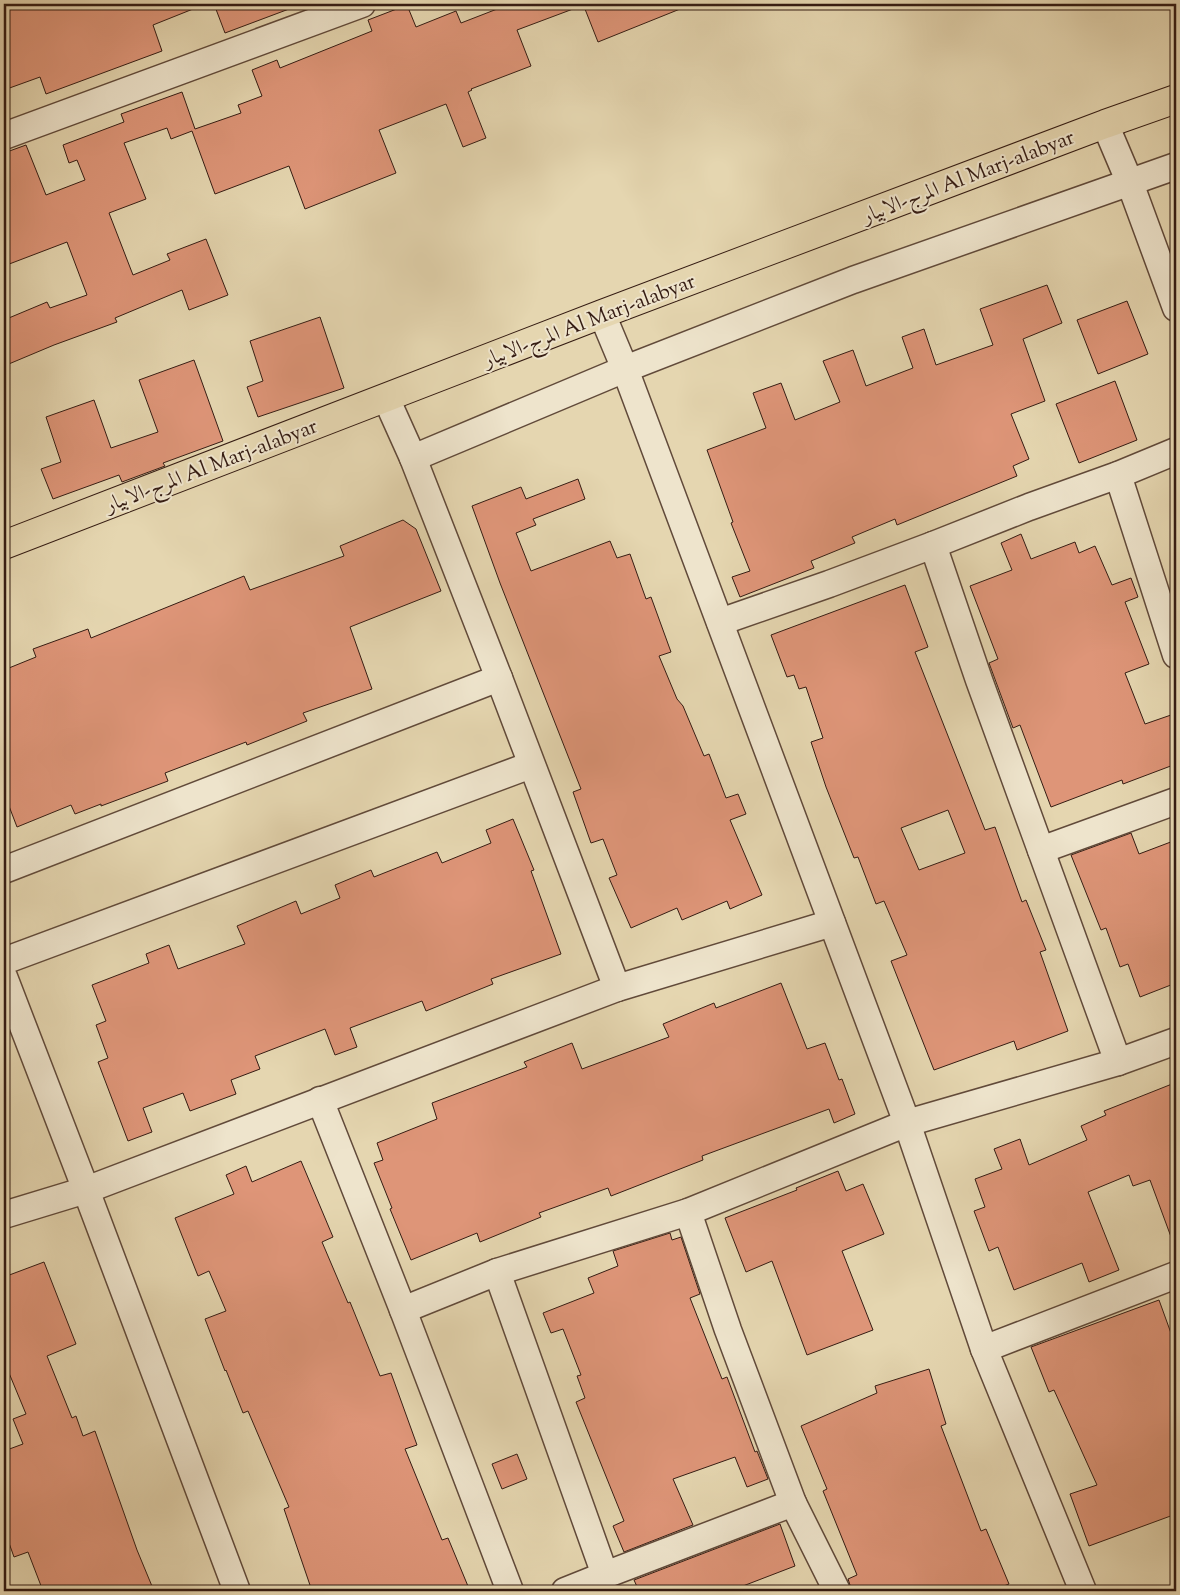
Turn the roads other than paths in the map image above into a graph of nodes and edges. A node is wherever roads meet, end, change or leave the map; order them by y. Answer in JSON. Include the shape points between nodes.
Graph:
{"nodes":[{"id":1,"x":362,"y":4,"type":"edge"},
{"id":2,"x":1176,"y":99,"type":"edge"},
{"id":3,"x":1105,"y":124,"type":"junction"},
{"id":4,"x":4,"y":136,"type":"edge"},
{"id":5,"x":1176,"y":166,"type":"edge"},
{"id":6,"x":1130,"y":183,"type":"junction"},
{"id":7,"x":1176,"y":308,"type":"edge"},
{"id":8,"x":602,"y":314,"type":"junction"},
{"id":9,"x":625,"y":369,"type":"junction"},
{"id":10,"x":386,"y":398,"type":"junction"},
{"id":11,"x":1176,"y":451,"type":"edge"},
{"id":12,"x":412,"y":458,"type":"junction"},
{"id":13,"x":1118,"y":475,"type":"junction"},
{"id":14,"x":4,"y":545,"type":"edge"},
{"id":15,"x":933,"y":545,"type":"junction"},
{"id":16,"x":720,"y":622,"type":"junction"},
{"id":17,"x":1176,"y":655,"type":"edge"},
{"id":18,"x":499,"y":678,"type":"junction"},
{"id":19,"x":531,"y":766,"type":"junction"},
{"id":20,"x":1176,"y":801,"type":"edge"},
{"id":21,"x":1041,"y":850,"type":"junction"},
{"id":22,"x":4,"y":870,"type":"edge"},
{"id":23,"x":832,"y":924,"type":"junction"},
{"id":24,"x":4,"y":961,"type":"edge"},
{"id":25,"x":4,"y":977,"type":"edge"},
{"id":26,"x":617,"y":988,"type":"junction"},
{"id":27,"x":1176,"y":1041,"type":"edge"},
{"id":28,"x":1118,"y":1062,"type":"junction"},
{"id":29,"x":320,"y":1100,"type":"junction"},
{"id":30,"x":907,"y":1123,"type":"junction"},
{"id":31,"x":86,"y":1190,"type":"junction"},
{"id":32,"x":688,"y":1212,"type":"junction"},
{"id":33,"x":4,"y":1215,"type":"edge"},
{"id":34,"x":496,"y":1272,"type":"junction"},
{"id":35,"x":1176,"y":1275,"type":"edge"},
{"id":36,"x":403,"y":1310,"type":"junction"},
{"id":37,"x":984,"y":1349,"type":"junction"},
{"id":38,"x":793,"y":1503,"type":"junction"},
{"id":39,"x":604,"y":1574,"type":"junction"},
{"id":40,"x":237,"y":1591,"type":"edge"},
{"id":41,"x":510,"y":1591,"type":"edge"},
{"id":42,"x":565,"y":1591,"type":"edge"},
{"id":43,"x":837,"y":1591,"type":"edge"},
{"id":44,"x":1083,"y":1591,"type":"edge"}],
"edges":[{"from":1,"to":4,"type":"street"},
{"from":2,"to":3,"type":"main road","name":"المرج-الابيار Al Marj-alabyar"},
{"from":3,"to":6,"type":"street"},
{"from":3,"to":8,"type":"main road","name":"المرج-الابيار Al Marj-alabyar"},
{"from":5,"to":6,"type":"street"},
{"from":6,"to":7,"type":"street"},
{"from":6,"to":9,"type":"street","via":[[853,280]]},
{"from":8,"to":9,"type":"street"},
{"from":8,"to":10,"type":"main road","name":"المرج-الابيار Al Marj-alabyar"},
{"from":9,"to":12,"type":"street"},
{"from":9,"to":16,"type":"street"},
{"from":10,"to":12,"type":"street"},
{"from":10,"to":14,"type":"main road","name":"المرج-الابيار Al Marj-alabyar"},
{"from":11,"to":13,"type":"street"},
{"from":12,"to":18,"type":"street"},
{"from":13,"to":15,"type":"street"},
{"from":13,"to":17,"type":"street"},
{"from":15,"to":16,"type":"street"},
{"from":15,"to":21,"type":"street"},
{"from":16,"to":23,"type":"street"},
{"from":18,"to":19,"type":"street"},
{"from":18,"to":22,"type":"street"},
{"from":19,"to":24,"type":"street"},
{"from":19,"to":26,"type":"street"},
{"from":20,"to":21,"type":"street"},
{"from":21,"to":28,"type":"street"},
{"from":23,"to":26,"type":"street"},
{"from":23,"to":30,"type":"street"},
{"from":25,"to":31,"type":"street"},
{"from":26,"to":29,"type":"street"},
{"from":27,"to":28,"type":"street"},
{"from":28,"to":30,"type":"street"},
{"from":29,"to":31,"type":"street"},
{"from":29,"to":36,"type":"street"},
{"from":30,"to":32,"type":"street"},
{"from":30,"to":37,"type":"street"},
{"from":31,"to":33,"type":"street"},
{"from":31,"to":40,"type":"street"},
{"from":32,"to":34,"type":"street"},
{"from":32,"to":38,"type":"street"},
{"from":34,"to":36,"type":"street"},
{"from":34,"to":39,"type":"street"},
{"from":35,"to":37,"type":"street"},
{"from":36,"to":41,"type":"street"},
{"from":37,"to":44,"type":"street"},
{"from":38,"to":39,"type":"street"},
{"from":38,"to":43,"type":"street"},
{"from":39,"to":42,"type":"street"}]}
